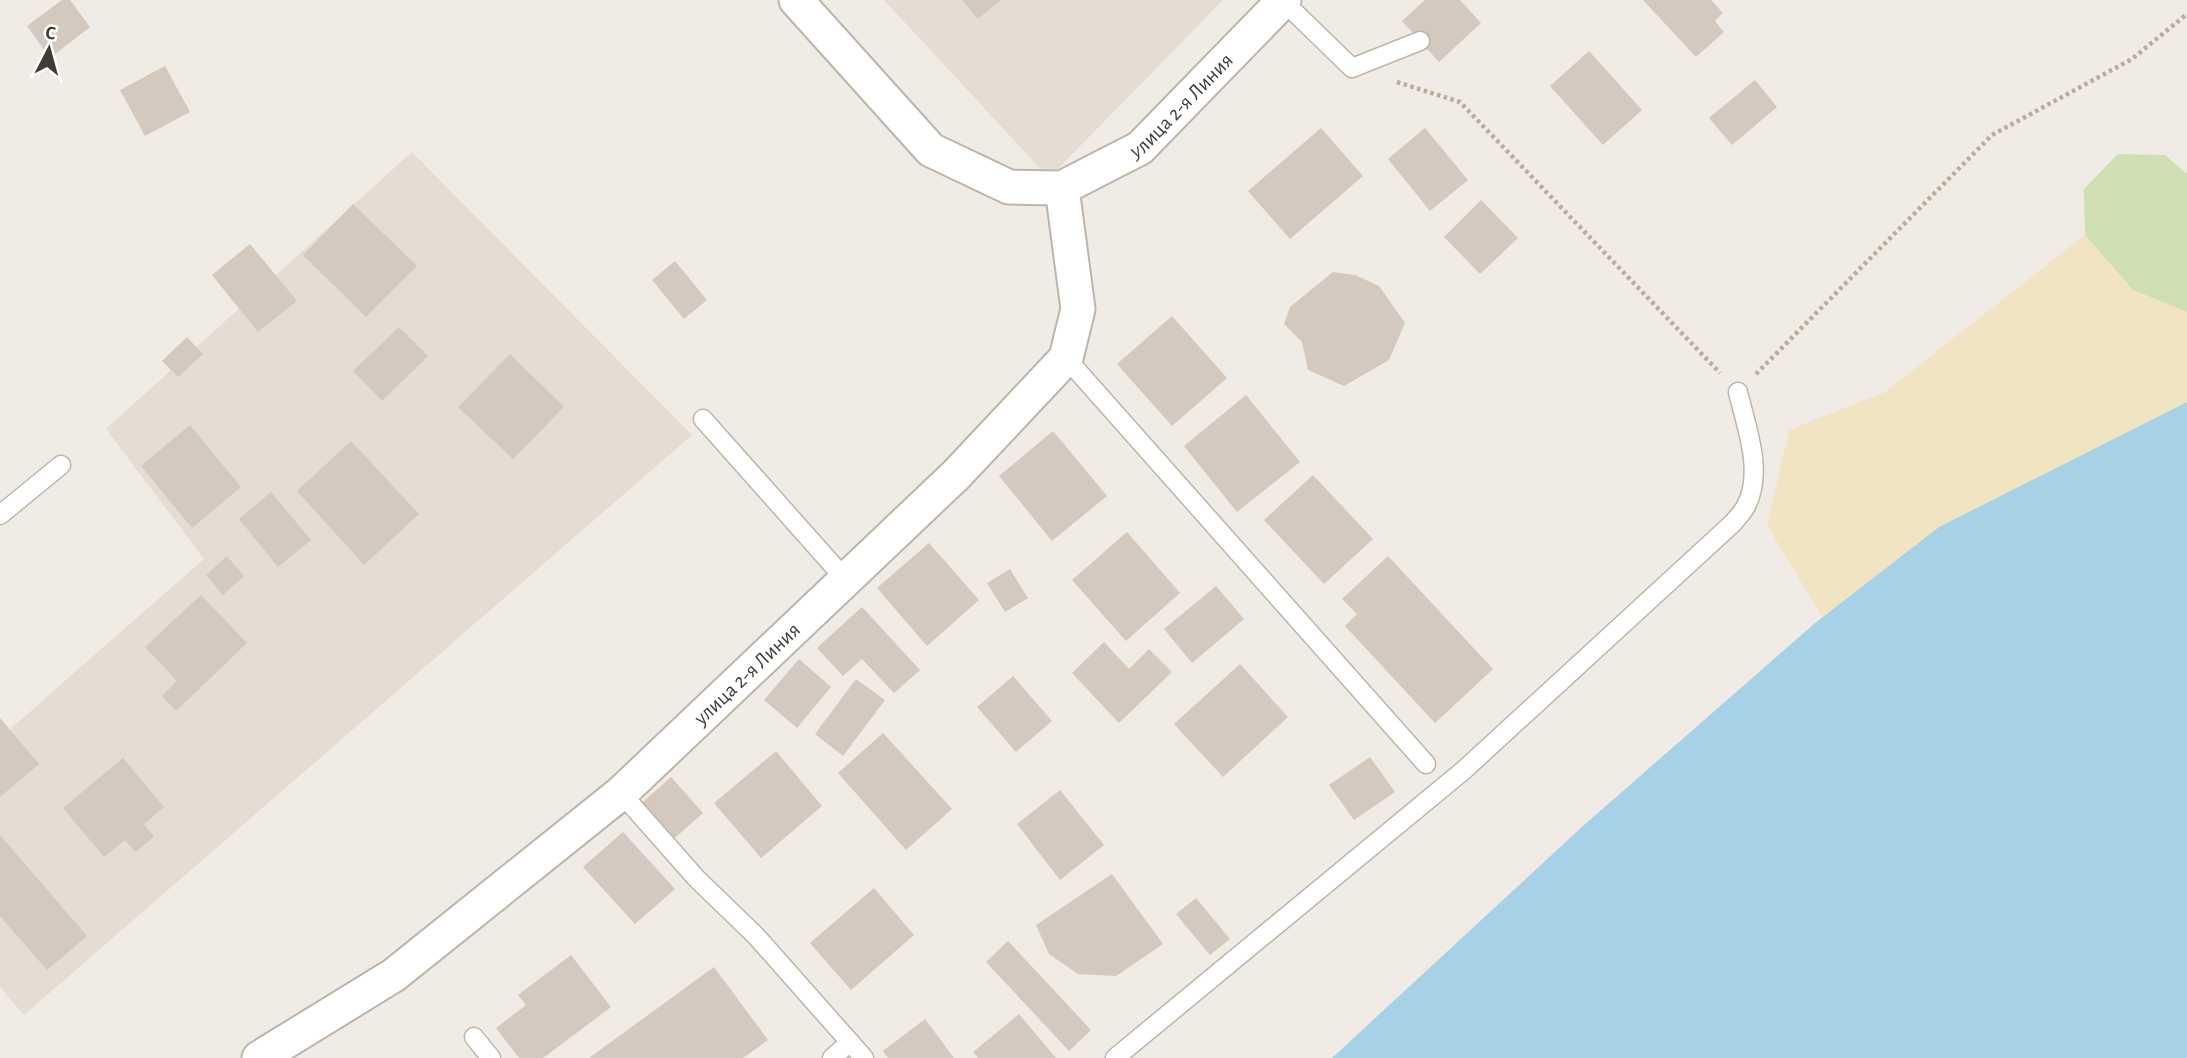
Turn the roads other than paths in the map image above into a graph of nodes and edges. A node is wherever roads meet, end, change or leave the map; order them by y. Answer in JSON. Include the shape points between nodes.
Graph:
{"nodes":[{"id":1,"x":796,"y":0,"type":"edge"},
{"id":2,"x":1283,"y":0,"type":"edge"},
{"id":3,"x":1420,"y":41,"type":"dead end"},
{"id":4,"x":1062,"y":188,"type":"junction"},
{"id":5,"x":1066,"y":358,"type":"junction"},
{"id":6,"x":1738,"y":392,"type":"road end"},
{"id":7,"x":704,"y":419,"type":"dead end"},
{"id":8,"x":61,"y":464,"type":"dead end"},
{"id":9,"x":0,"y":515,"type":"edge"},
{"id":10,"x":846,"y":580,"type":"junction"},
{"id":11,"x":1426,"y":764,"type":"dead end"},
{"id":12,"x":621,"y":793,"type":"junction"},
{"id":13,"x":474,"y":1037,"type":"dead end"},
{"id":14,"x":850,"y":1042,"type":"junction"},
{"id":15,"x":259,"y":1058,"type":"edge"},
{"id":16,"x":491,"y":1058,"type":"edge"},
{"id":17,"x":832,"y":1058,"type":"edge"},
{"id":18,"x":864,"y":1058,"type":"edge"},
{"id":19,"x":1115,"y":1058,"type":"edge"}],
"edges":[{"from":1,"to":4,"type":"street","name":"улица 2-я Линия","via":[[931,150],[1009,187]]},
{"from":2,"to":3,"type":"lane","via":[[1352,68]]},
{"from":2,"to":4,"type":"street","name":"улица 2-я Линия","via":[[1140,148]]},
{"from":4,"to":5,"type":"street","name":"улица 2-я Линия","via":[[1078,309]]},
{"from":5,"to":10,"type":"street","name":"улица 2-я Линия","via":[[956,475]]},
{"from":5,"to":11,"type":"lane"},
{"from":6,"to":19,"type":"lane","via":[[1754,482],[1747,505],[1733,523],[1464,769]]},
{"from":7,"to":10,"type":"lane"},
{"from":8,"to":9,"type":"lane"},
{"from":10,"to":12,"type":"street","name":"улица 2-я Линия"},
{"from":12,"to":14,"type":"lane"},
{"from":12,"to":15,"type":"street","name":"улица 2-я Линия","via":[[394,975]]},
{"from":13,"to":16,"type":"lane"},
{"from":14,"to":17,"type":"lane"},
{"from":14,"to":18,"type":"lane"}]}
